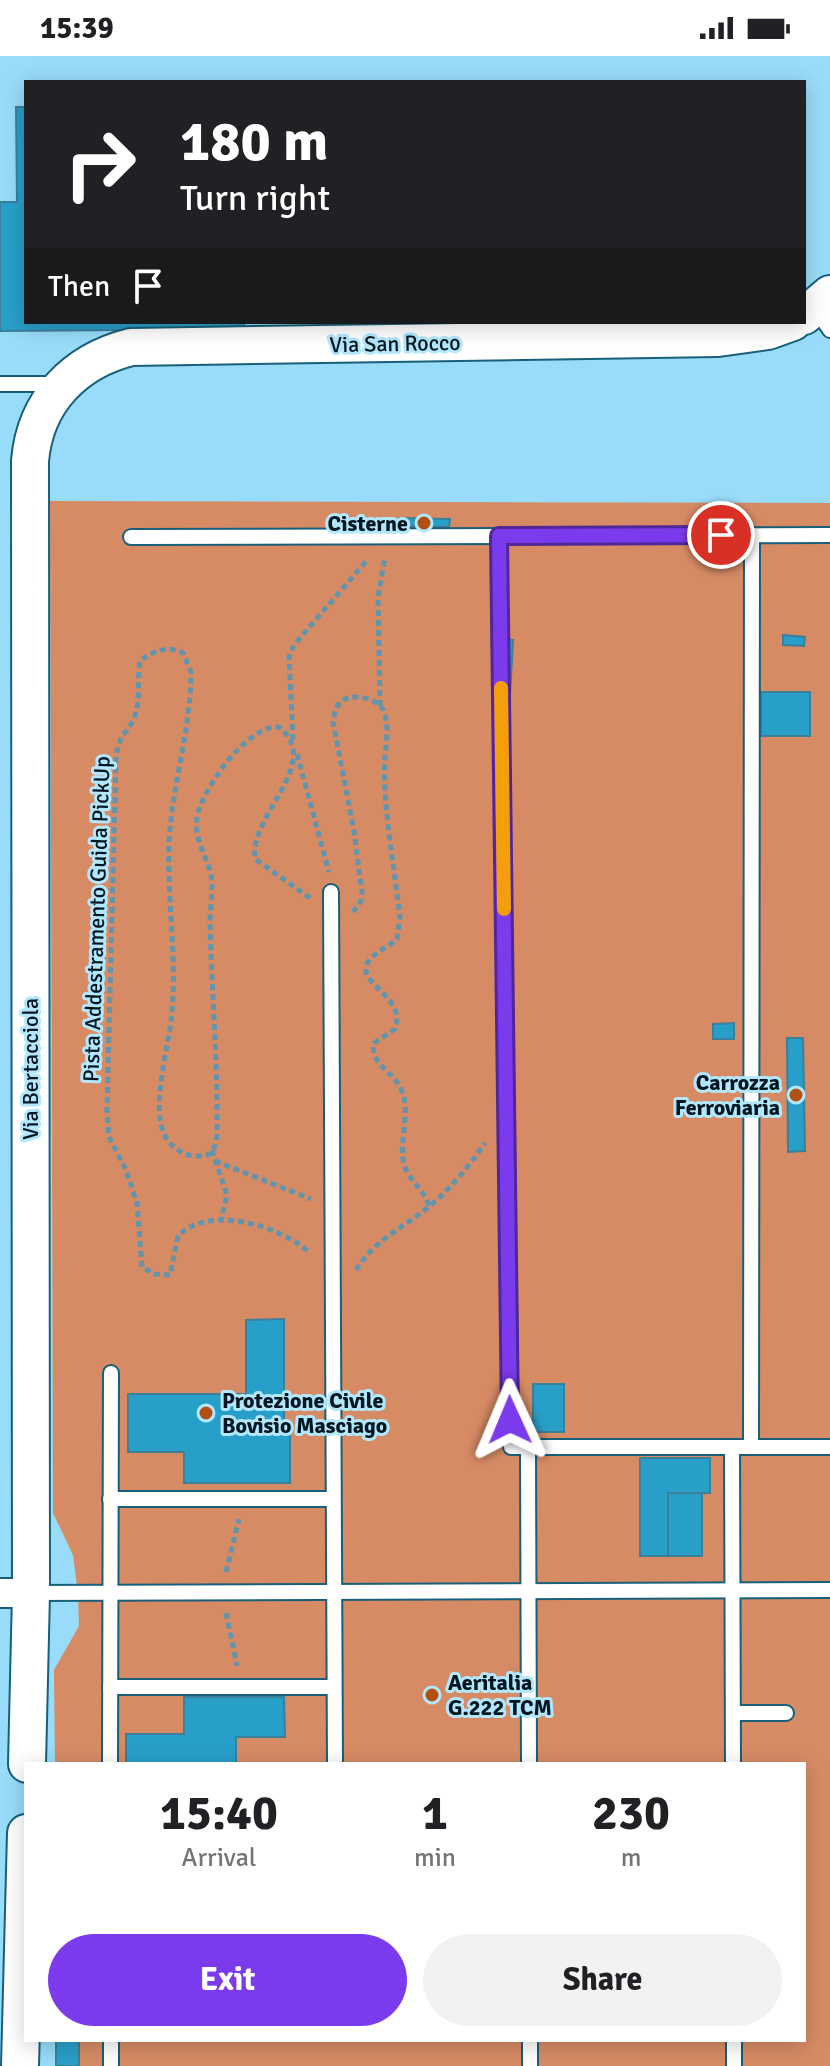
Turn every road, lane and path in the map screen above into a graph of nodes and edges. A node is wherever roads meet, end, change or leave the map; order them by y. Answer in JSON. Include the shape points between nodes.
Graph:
{"nodes":[{"id":1,"x":787,"y":324,"type":"edge"},
{"id":2,"x":265,"y":342,"type":"joint"},
{"id":3,"x":0,"y":384,"type":"edge"},
{"id":4,"x":63,"y":384,"type":"junction"},
{"id":5,"x":752,"y":535,"type":"junction"},
{"id":6,"x":830,"y":535,"type":"edge"},
{"id":7,"x":388,"y":536,"type":"junction"},
{"id":8,"x":499,"y":536,"type":"junction"},
{"id":9,"x":131,"y":537,"type":"dead end"},
{"id":10,"x":380,"y":707,"type":"dead end"},
{"id":11,"x":331,"y":892,"type":"joint"},
{"id":12,"x":506,"y":1107,"type":"junction"},
{"id":13,"x":215,"y":1161,"type":"junction"},
{"id":14,"x":332,"y":1207,"type":"junction"},
{"id":15,"x":221,"y":1220,"type":"junction"},
{"id":16,"x":332,"y":1264,"type":"junction"},
{"id":17,"x":332,"y":1317,"type":"junction"},
{"id":18,"x":111,"y":1373,"type":"dead end"},
{"id":19,"x":528,"y":1447,"type":"junction"},
{"id":20,"x":732,"y":1447,"type":"junction"},
{"id":21,"x":751,"y":1447,"type":"junction"},
{"id":22,"x":830,"y":1447,"type":"edge"},
{"id":23,"x":110,"y":1499,"type":"junction"},
{"id":24,"x":243,"y":1499,"type":"junction"},
{"id":25,"x":333,"y":1499,"type":"junction"},
{"id":26,"x":732,"y":1590,"type":"junction"},
{"id":27,"x":830,"y":1590,"type":"edge"},
{"id":28,"x":529,"y":1591,"type":"junction"},
{"id":29,"x":110,"y":1592,"type":"junction"},
{"id":30,"x":222,"y":1592,"type":"junction"},
{"id":31,"x":333,"y":1592,"type":"junction"},
{"id":32,"x":16,"y":1593,"type":"edge"},
{"id":33,"x":241,"y":1686,"type":"junction"},
{"id":34,"x":110,"y":1687,"type":"junction"},
{"id":35,"x":334,"y":1687,"type":"junction"},
{"id":36,"x":733,"y":1713,"type":"junction"},
{"id":37,"x":786,"y":1713,"type":"dead end"},
{"id":38,"x":27,"y":1762,"type":"edge"},
{"id":39,"x":110,"y":1762,"type":"edge"},
{"id":40,"x":335,"y":1762,"type":"edge"},
{"id":41,"x":529,"y":1762,"type":"edge"},
{"id":42,"x":733,"y":1762,"type":"edge"},
{"id":43,"x":24,"y":1911,"type":"edge"},
{"id":44,"x":111,"y":2042,"type":"edge"},
{"id":45,"x":530,"y":2042,"type":"edge"},
{"id":46,"x":734,"y":2042,"type":"edge"},
{"id":47,"x":20,"y":2066,"type":"edge"},
{"id":48,"x":111,"y":2066,"type":"edge"},
{"id":49,"x":530,"y":2066,"type":"edge"},
{"id":50,"x":734,"y":2066,"type":"edge"}],
"edges":[{"from":1,"to":2,"type":"street","name":"Via San Rocco","via":[[718,338]]},
{"from":2,"to":4,"type":"street","name":"Via Bertacciola","via":[[131,347],[89,363]]},
{"from":3,"to":4,"type":"lane"},
{"from":4,"to":32,"type":"street","name":"Via Bertacciola","via":[[38,422],[30,461]]},
{"from":5,"to":6,"type":"lane"},
{"from":5,"to":8,"type":"lane"},
{"from":5,"to":21,"type":"lane"},
{"from":7,"to":8,"type":"lane"},
{"from":7,"to":9,"type":"lane"},
{"from":7,"to":10,"type":"path","via":[[378,598]]},
{"from":7,"to":11,"type":"path","via":[[289,657],[293,741]]},
{"from":8,"to":12,"type":"lane"},
{"from":11,"to":14,"type":"lane"},
{"from":12,"to":17,"type":"path","via":[[484,1145],[446,1191],[369,1252]]},
{"from":12,"to":19,"type":"lane","via":[[511,1447]]},
{"from":13,"to":14,"type":"path"},
{"from":13,"to":15,"type":"path","name":"Pista Addestramento Guida PickUp","via":[[227,1195]]},
{"from":13,"to":15,"type":"path","name":"Pista Addestramento Guida PickUp","via":[[214,1148],[202,1156],[185,1154],[170,1143],[161,1116],[172,1011],[169,841],[191,672],[183,653],[160,650],[140,661],[136,713],[118,744],[109,1137],[137,1203],[142,1267],[148,1272],[170,1275],[178,1236],[192,1225]]},
{"from":14,"to":16,"type":"lane"},
{"from":15,"to":16,"type":"path","name":"Pista Addestramento Guida PickUp","via":[[283,1234]]},
{"from":16,"to":17,"type":"lane"},
{"from":17,"to":25,"type":"lane"},
{"from":18,"to":23,"type":"lane"},
{"from":19,"to":20,"type":"lane"},
{"from":19,"to":28,"type":"lane"},
{"from":20,"to":21,"type":"lane"},
{"from":20,"to":26,"type":"lane"},
{"from":21,"to":22,"type":"lane"},
{"from":23,"to":24,"type":"lane"},
{"from":23,"to":29,"type":"lane"},
{"from":24,"to":25,"type":"lane"},
{"from":24,"to":30,"type":"path"},
{"from":25,"to":31,"type":"lane"},
{"from":26,"to":27,"type":"lane"},
{"from":26,"to":28,"type":"lane"},
{"from":26,"to":36,"type":"lane"},
{"from":28,"to":31,"type":"lane"},
{"from":28,"to":41,"type":"lane"},
{"from":29,"to":30,"type":"lane"},
{"from":29,"to":32,"type":"lane"},
{"from":29,"to":34,"type":"lane"},
{"from":30,"to":31,"type":"lane"},
{"from":30,"to":33,"type":"path"},
{"from":31,"to":35,"type":"lane"},
{"from":32,"to":38,"type":"street","name":"Via Bertacciola"},
{"from":33,"to":34,"type":"lane"},
{"from":33,"to":35,"type":"lane"},
{"from":34,"to":39,"type":"lane"},
{"from":35,"to":40,"type":"lane"},
{"from":36,"to":37,"type":"lane"},
{"from":36,"to":42,"type":"lane"},
{"from":43,"to":47,"type":"street"},
{"from":44,"to":48,"type":"lane"},
{"from":45,"to":49,"type":"lane"},
{"from":46,"to":50,"type":"lane"}]}
